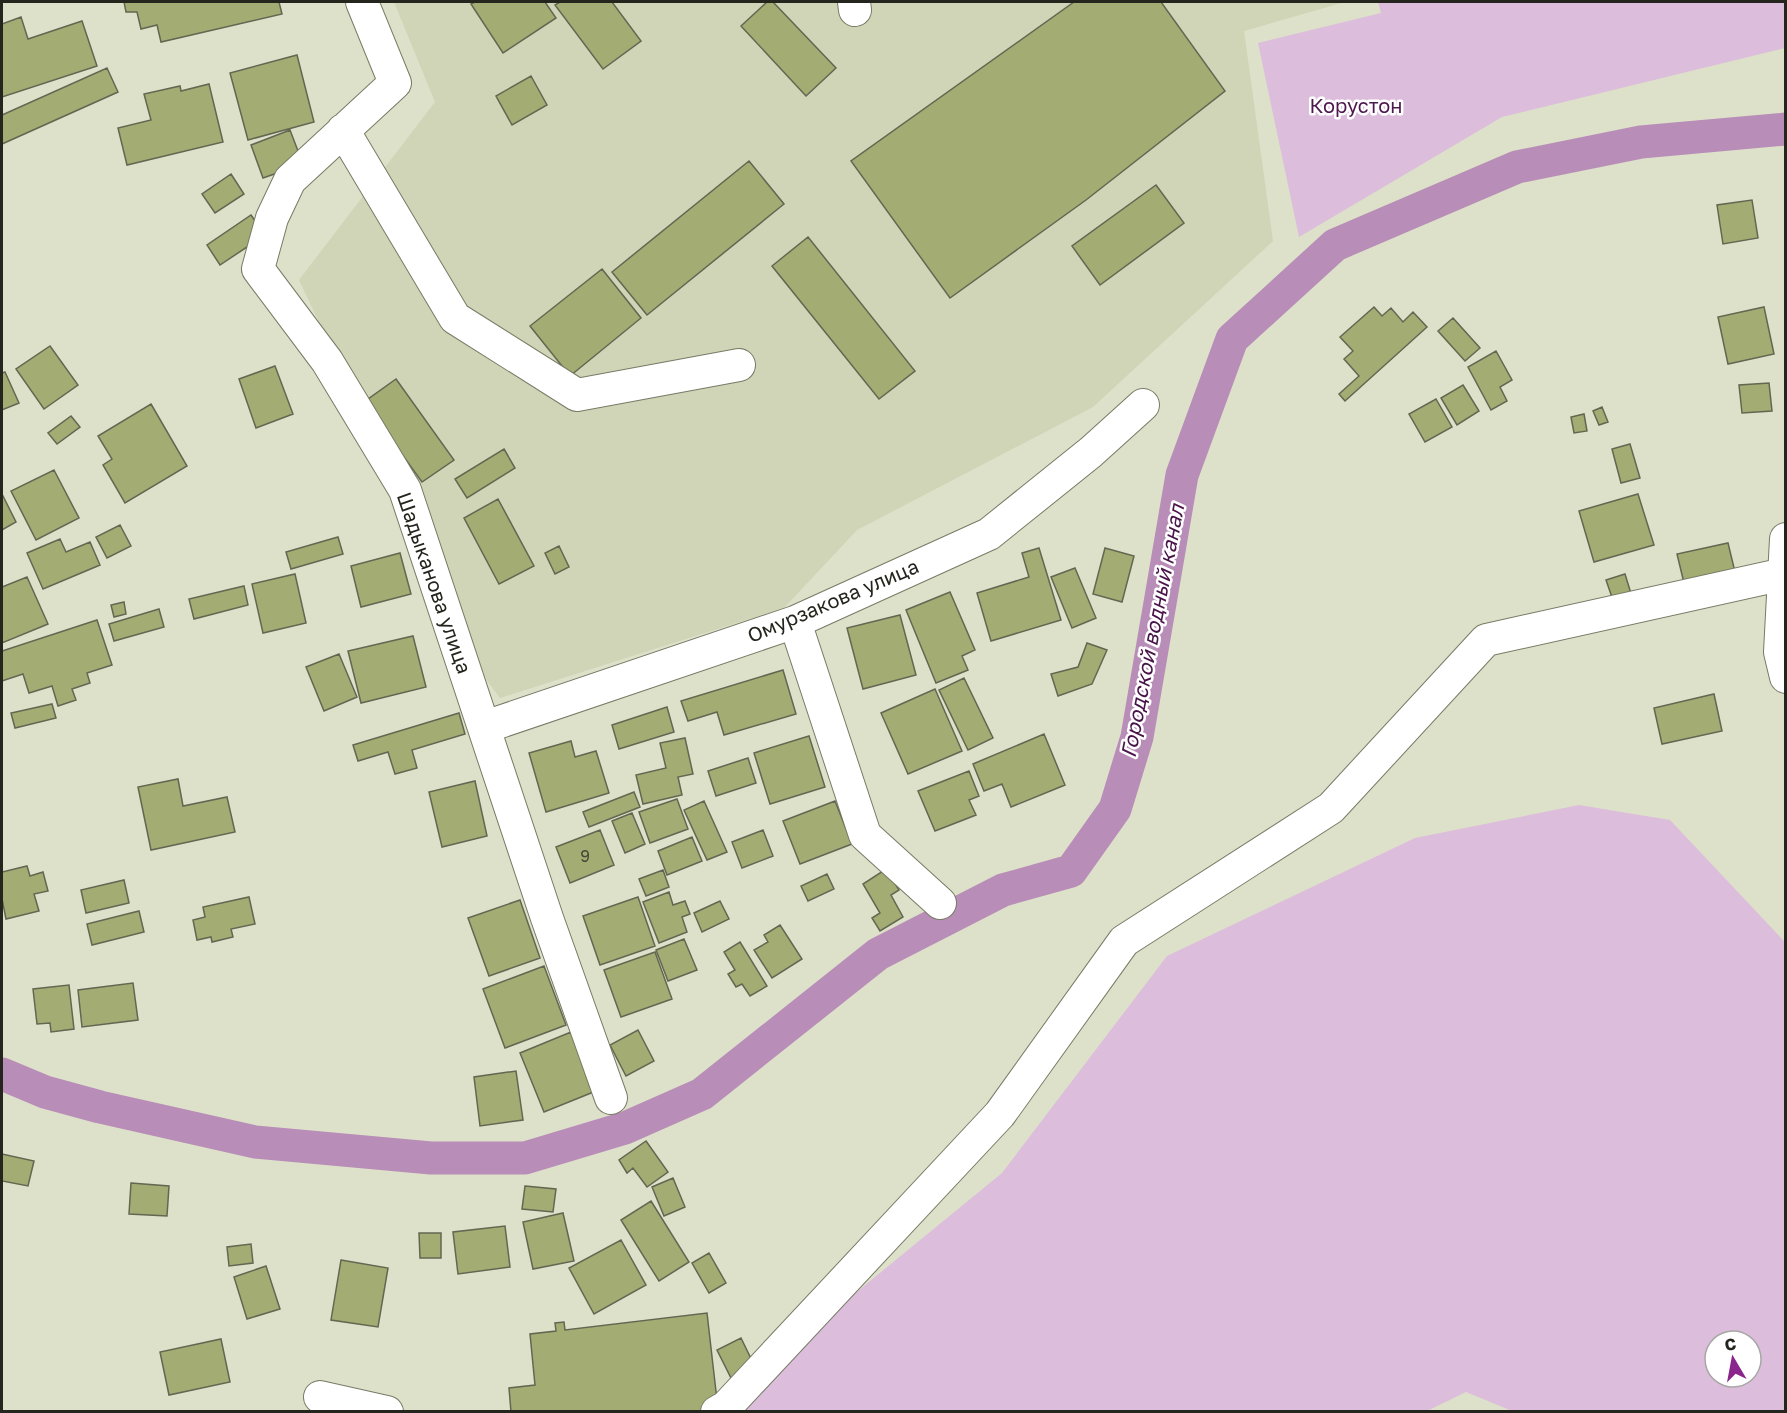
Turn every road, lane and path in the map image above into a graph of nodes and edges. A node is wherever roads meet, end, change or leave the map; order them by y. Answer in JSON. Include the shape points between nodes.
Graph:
{"nodes":[{"id":1,"x":362,"y":2,"type":"edge"},
{"id":2,"x":343,"y":130,"type":"junction"},
{"id":3,"x":739,"y":365,"type":"dead end"},
{"id":4,"x":1143,"y":405,"type":"dead end"},
{"id":5,"x":1785,"y":538,"type":"edge"},
{"id":6,"x":1784,"y":574,"type":"junction"},
{"id":7,"x":795,"y":622,"type":"junction"},
{"id":8,"x":1785,"y":677,"type":"edge"},
{"id":9,"x":484,"y":727,"type":"junction"},
{"id":10,"x":940,"y":903,"type":"dead end"},
{"id":11,"x":611,"y":1098,"type":"dead end"},
{"id":12,"x":320,"y":1396,"type":"dead end"},
{"id":13,"x":387,"y":1412,"type":"edge"},
{"id":14,"x":717,"y":1412,"type":"edge"}],
"edges":[{"from":1,"to":2,"type":"street","name":"Шадыканова улица","via":[[395,83]]},
{"from":2,"to":3,"type":"street","via":[[454,318],[577,395]]},
{"from":2,"to":9,"type":"street","name":"Шадыканова улица","via":[[290,180],[272,218],[258,269],[327,361],[405,490]]},
{"from":4,"to":7,"type":"street","name":"Омурзакова улица","via":[[989,534]]},
{"from":5,"to":6,"type":"street"},
{"from":6,"to":8,"type":"street","via":[[1780,652]]},
{"from":6,"to":14,"type":"street","via":[[1486,640],[1331,808],[1124,940],[1000,1114],[726,1407]]},
{"from":7,"to":9,"type":"street","name":"Омурзакова улица"},
{"from":7,"to":10,"type":"street","via":[[866,835]]},
{"from":9,"to":11,"type":"street","name":"Шадыканова улица"},
{"from":12,"to":13,"type":"street"}]}
